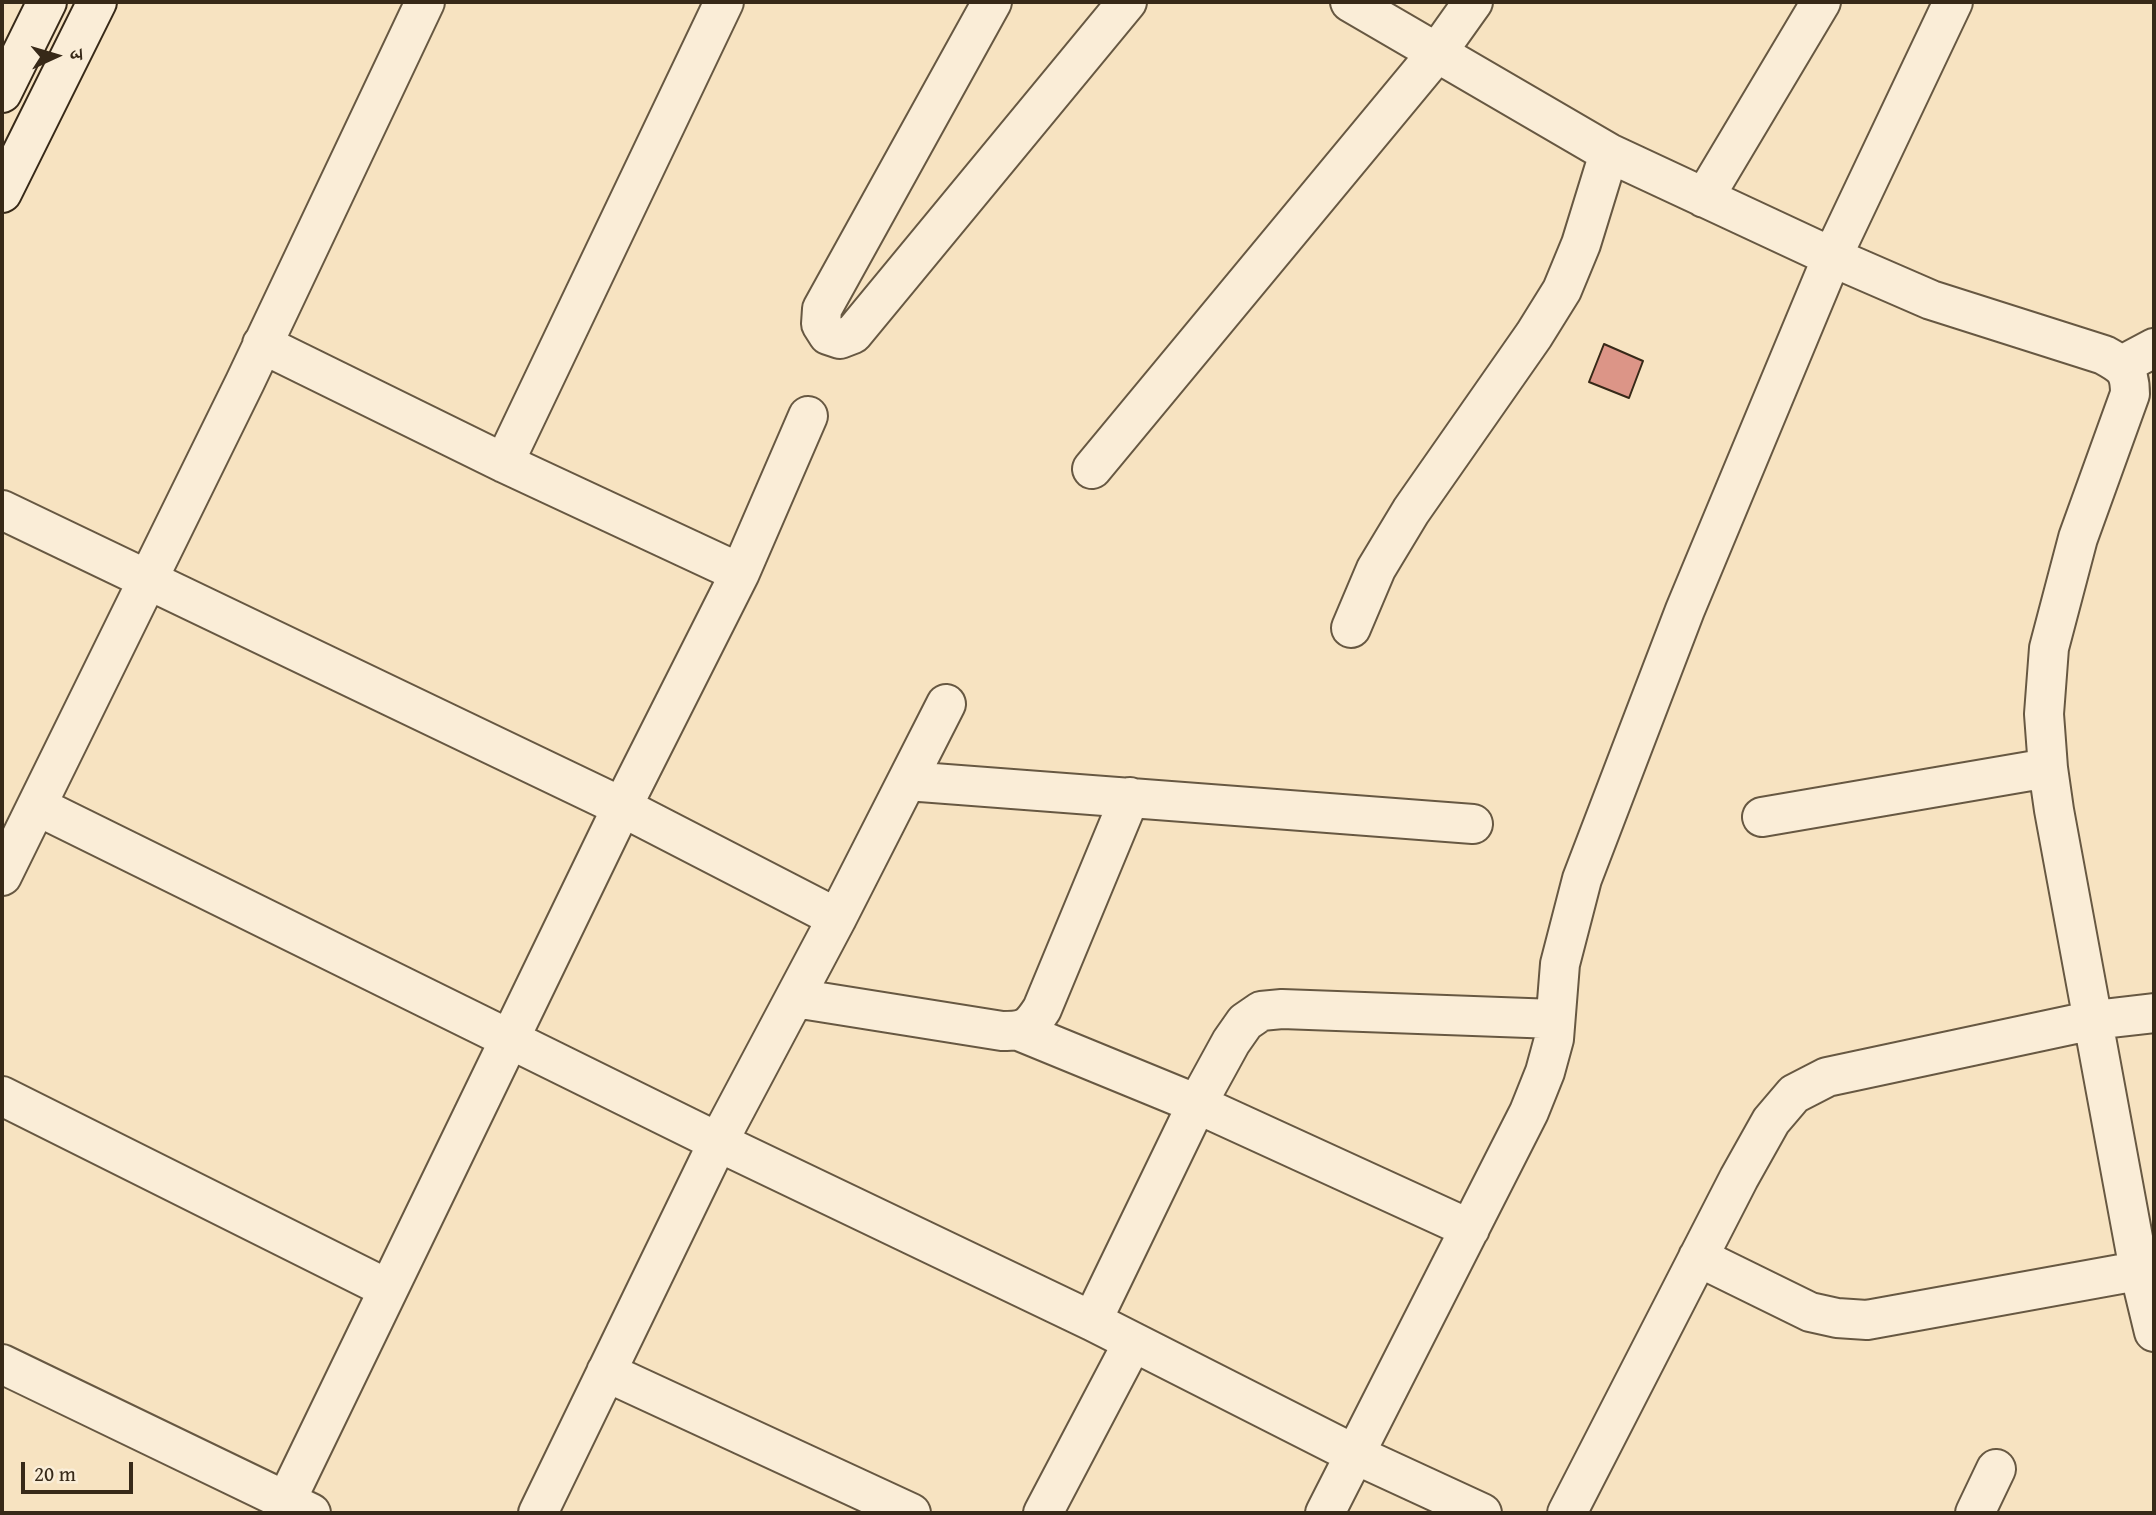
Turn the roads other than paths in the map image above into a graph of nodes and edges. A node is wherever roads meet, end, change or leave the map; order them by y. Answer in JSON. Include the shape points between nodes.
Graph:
{"nodes":[{"id":1,"x":47,"y":2,"type":"edge"},
{"id":2,"x":97,"y":2,"type":"edge"},
{"id":3,"x":425,"y":2,"type":"edge"},
{"id":4,"x":724,"y":2,"type":"edge"},
{"id":5,"x":992,"y":2,"type":"edge"},
{"id":6,"x":1126,"y":2,"type":"edge"},
{"id":7,"x":1350,"y":2,"type":"edge"},
{"id":8,"x":1473,"y":2,"type":"edge"},
{"id":9,"x":1821,"y":2,"type":"edge"},
{"id":10,"x":1953,"y":2,"type":"edge"},
{"id":11,"x":1436,"y":54,"type":"junction"},
{"id":12,"x":2,"y":93,"type":"edge"},
{"id":13,"x":1609,"y":153,"type":"junction"},
{"id":14,"x":2,"y":192,"type":"edge"},
{"id":15,"x":1704,"y":198,"type":"junction"},
{"id":16,"x":1832,"y":257,"type":"junction"},
{"id":17,"x":262,"y":344,"type":"junction"},
{"id":18,"x":2138,"y":356,"type":"edge"},
{"id":19,"x":808,"y":416,"type":"dead end"},
{"id":20,"x":504,"y":463,"type":"junction"},
{"id":21,"x":1093,"y":469,"type":"dead end"},
{"id":22,"x":2,"y":510,"type":"edge"},
{"id":23,"x":740,"y":573,"type":"junction"},
{"id":24,"x":149,"y":580,"type":"junction"},
{"id":25,"x":1351,"y":628,"type":"dead end"},
{"id":26,"x":946,"y":704,"type":"dead end"},
{"id":27,"x":2048,"y":768,"type":"junction"},
{"id":28,"x":907,"y":781,"type":"junction"},
{"id":29,"x":1130,"y":797,"type":"junction"},
{"id":30,"x":37,"y":806,"type":"junction"},
{"id":31,"x":622,"y":807,"type":"junction"},
{"id":32,"x":1762,"y":817,"type":"dead end"},
{"id":33,"x":1473,"y":824,"type":"dead end"},
{"id":34,"x":2,"y":876,"type":"edge"},
{"id":35,"x":837,"y":918,"type":"junction"},
{"id":36,"x":795,"y":998,"type":"junction"},
{"id":37,"x":2154,"y":1013,"type":"edge"},
{"id":38,"x":1555,"y":1019,"type":"junction"},
{"id":39,"x":2095,"y":1020,"type":"junction"},
{"id":40,"x":1019,"y":1031,"type":"junction"},
{"id":41,"x":510,"y":1038,"type":"junction"},
{"id":42,"x":2,"y":1096,"type":"edge"},
{"id":43,"x":1197,"y":1104,"type":"junction"},
{"id":44,"x":718,"y":1142,"type":"junction"},
{"id":45,"x":1469,"y":1229,"type":"junction"},
{"id":46,"x":1698,"y":1257,"type":"junction"},
{"id":47,"x":2146,"y":1269,"type":"edge"},
{"id":48,"x":388,"y":1289,"type":"junction"},
{"id":49,"x":1092,"y":1321,"type":"junction"},
{"id":50,"x":2154,"y":1332,"type":"edge"},
{"id":51,"x":1133,"y":1342,"type":"junction"},
{"id":52,"x":2,"y":1364,"type":"edge"},
{"id":53,"x":606,"y":1372,"type":"junction"},
{"id":54,"x":1354,"y":1454,"type":"junction"},
{"id":55,"x":1996,"y":1469,"type":"dead end"},
{"id":56,"x":298,"y":1507,"type":"edge"},
{"id":57,"x":538,"y":1513,"type":"edge"},
{"id":58,"x":911,"y":1513,"type":"edge"},
{"id":59,"x":1043,"y":1513,"type":"edge"},
{"id":60,"x":1325,"y":1513,"type":"edge"},
{"id":61,"x":1482,"y":1513,"type":"edge"},
{"id":62,"x":1567,"y":1513,"type":"edge"},
{"id":63,"x":1975,"y":1513,"type":"edge"}],
"edges":[{"from":1,"to":12,"type":"street"},
{"from":2,"to":14,"type":"street"},
{"from":3,"to":17,"type":"street"},
{"from":4,"to":20,"type":"street"},
{"from":5,"to":6,"type":"street","via":[[822,309],[821,324],[828,335],[840,339],[853,334]]},
{"from":7,"to":11,"type":"street"},
{"from":8,"to":11,"type":"street"},
{"from":9,"to":15,"type":"street"},
{"from":10,"to":16,"type":"street"},
{"from":11,"to":13,"type":"street"},
{"from":11,"to":21,"type":"street"},
{"from":13,"to":15,"type":"street"},
{"from":13,"to":25,"type":"street","via":[[1562,290],[1410,511],[1376,569]]},
{"from":15,"to":16,"type":"street"},
{"from":16,"to":18,"type":"street","via":[[1931,300],[2104,355]]},
{"from":16,"to":38,"type":"street","via":[[1685,610],[1581,879],[1560,964]]},
{"from":17,"to":20,"type":"street"},
{"from":17,"to":24,"type":"street"},
{"from":18,"to":27,"type":"street","via":[[2130,394],[2078,538],[2049,648],[2044,714]]},
{"from":19,"to":23,"type":"street"},
{"from":20,"to":23,"type":"street"},
{"from":22,"to":24,"type":"street"},
{"from":23,"to":31,"type":"street"},
{"from":24,"to":30,"type":"street"},
{"from":24,"to":31,"type":"street"},
{"from":26,"to":28,"type":"street"},
{"from":27,"to":32,"type":"street"},
{"from":27,"to":39,"type":"street"},
{"from":28,"to":29,"type":"street"},
{"from":28,"to":35,"type":"street"},
{"from":29,"to":33,"type":"street"},
{"from":29,"to":40,"type":"street","via":[[1042,1009],[1031,1025]]},
{"from":30,"to":34,"type":"street"},
{"from":30,"to":41,"type":"street"},
{"from":31,"to":35,"type":"street"},
{"from":31,"to":41,"type":"street"},
{"from":35,"to":36,"type":"street"},
{"from":36,"to":40,"type":"street"},
{"from":36,"to":44,"type":"street"},
{"from":37,"to":39,"type":"street"},
{"from":38,"to":43,"type":"street","via":[[1261,1011],[1245,1022],[1231,1042]]},
{"from":38,"to":45,"type":"street","via":[[1554,1040],[1529,1112]]},
{"from":39,"to":46,"type":"street","via":[[1827,1077],[1794,1094],[1771,1121]]},
{"from":39,"to":47,"type":"street"},
{"from":40,"to":43,"type":"street"},
{"from":41,"to":44,"type":"street"},
{"from":41,"to":48,"type":"street"},
{"from":42,"to":48,"type":"street"},
{"from":43,"to":45,"type":"street"},
{"from":43,"to":49,"type":"street"},
{"from":44,"to":49,"type":"street"},
{"from":44,"to":53,"type":"street"},
{"from":45,"to":54,"type":"street"},
{"from":46,"to":47,"type":"street","via":[[1810,1312],[1867,1320]]},
{"from":46,"to":62,"type":"street"},
{"from":47,"to":50,"type":"street"},
{"from":48,"to":56,"type":"street"},
{"from":49,"to":51,"type":"street"},
{"from":51,"to":54,"type":"street"},
{"from":51,"to":59,"type":"street"},
{"from":52,"to":56,"type":"street"},
{"from":53,"to":57,"type":"street"},
{"from":53,"to":58,"type":"street"},
{"from":54,"to":60,"type":"street"},
{"from":54,"to":61,"type":"street"},
{"from":55,"to":63,"type":"street"}]}
